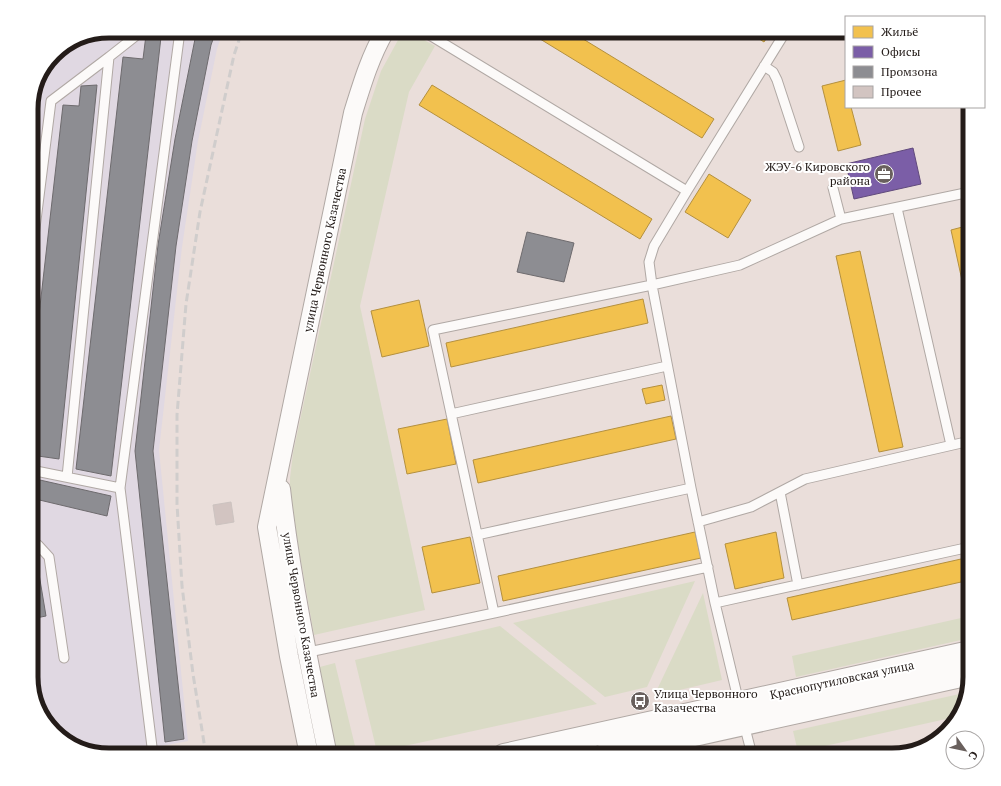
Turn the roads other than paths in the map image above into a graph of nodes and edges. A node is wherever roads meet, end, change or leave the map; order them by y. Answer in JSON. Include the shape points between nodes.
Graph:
{"nodes":[{"id":1,"x":133,"y":38,"type":"edge"},
{"id":2,"x":179,"y":38,"type":"edge"},
{"id":3,"x":381,"y":38,"type":"edge"},
{"id":4,"x":435,"y":38,"type":"edge"},
{"id":5,"x":782,"y":38,"type":"edge"},
{"id":6,"x":109,"y":57,"type":"junction"},
{"id":7,"x":764,"y":66,"type":"junction"},
{"id":8,"x":798,"y":147,"type":"dead end"},
{"id":9,"x":833,"y":188,"type":"dead end"},
{"id":10,"x":687,"y":191,"type":"junction"},
{"id":11,"x":963,"y":194,"type":"edge"},
{"id":12,"x":38,"y":204,"type":"edge"},
{"id":13,"x":897,"y":208,"type":"junction"},
{"id":14,"x":841,"y":219,"type":"junction"},
{"id":15,"x":652,"y":284,"type":"junction"},
{"id":16,"x":667,"y":366,"type":"junction"},
{"id":17,"x":451,"y":414,"type":"junction"},
{"id":18,"x":963,"y":442,"type":"edge"},
{"id":19,"x":951,"y":445,"type":"junction"},
{"id":20,"x":38,"y":471,"type":"edge"},
{"id":21,"x":279,"y":473,"type":"junction"},
{"id":22,"x":67,"y":477,"type":"junction"},
{"id":23,"x":120,"y":488,"type":"junction"},
{"id":24,"x":691,"y":488,"type":"junction"},
{"id":25,"x":780,"y":492,"type":"junction"},
{"id":26,"x":698,"y":522,"type":"junction"},
{"id":27,"x":477,"y":535,"type":"junction"},
{"id":28,"x":38,"y":546,"type":"edge"},
{"id":29,"x":963,"y":549,"type":"edge"},
{"id":30,"x":708,"y":567,"type":"junction"},
{"id":31,"x":798,"y":585,"type":"junction"},
{"id":32,"x":715,"y":603,"type":"junction"},
{"id":33,"x":494,"y":613,"type":"junction"},
{"id":34,"x":307,"y":652,"type":"junction"},
{"id":35,"x":963,"y":654,"type":"edge"},
{"id":36,"x":289,"y":656,"type":"junction"},
{"id":37,"x":64,"y":658,"type":"dead end"},
{"id":38,"x":963,"y":676,"type":"edge"},
{"id":39,"x":739,"y":703,"type":"junction"},
{"id":40,"x":744,"y":724,"type":"junction"},
{"id":41,"x":152,"y":748,"type":"edge"},
{"id":42,"x":308,"y":748,"type":"edge"},
{"id":43,"x":326,"y":748,"type":"edge"},
{"id":44,"x":536,"y":748,"type":"edge"},
{"id":45,"x":636,"y":748,"type":"edge"},
{"id":46,"x":750,"y":748,"type":"edge"}],
"edges":[{"from":1,"to":6,"type":"lane"},
{"from":2,"to":23,"type":"lane"},
{"from":3,"to":21,"type":"street","name":"улица Червонного Казачества","via":[[372,56],[353,113]]},
{"from":4,"to":10,"type":"lane"},
{"from":5,"to":7,"type":"lane"},
{"from":6,"to":12,"type":"lane","via":[[51,101]]},
{"from":6,"to":22,"type":"lane"},
{"from":7,"to":8,"type":"lane","via":[[773,72],[777,80]]},
{"from":7,"to":10,"type":"lane"},
{"from":9,"to":14,"type":"lane"},
{"from":10,"to":15,"type":"lane","via":[[654,246],[649,262]]},
{"from":11,"to":13,"type":"lane"},
{"from":13,"to":14,"type":"lane"},
{"from":13,"to":19,"type":"lane"},
{"from":14,"to":15,"type":"lane","via":[[740,265]]},
{"from":15,"to":16,"type":"lane"},
{"from":15,"to":17,"type":"lane","via":[[433,330]]},
{"from":16,"to":17,"type":"lane"},
{"from":16,"to":24,"type":"lane"},
{"from":17,"to":27,"type":"lane"},
{"from":18,"to":19,"type":"lane"},
{"from":19,"to":25,"type":"lane","via":[[804,479]]},
{"from":20,"to":22,"type":"lane"},
{"from":21,"to":34,"type":"street","name":"улица Червонного Казачества","via":[[286,533]]},
{"from":21,"to":36,"type":"street","name":"улица Червонного Казачества","via":[[267,527]]},
{"from":22,"to":23,"type":"lane"},
{"from":23,"to":41,"type":"lane"},
{"from":24,"to":26,"type":"lane"},
{"from":24,"to":27,"type":"lane"},
{"from":25,"to":26,"type":"lane","via":[[751,507]]},
{"from":25,"to":31,"type":"lane"},
{"from":26,"to":30,"type":"lane"},
{"from":27,"to":33,"type":"lane"},
{"from":28,"to":37,"type":"lane","via":[[49,557]]},
{"from":29,"to":31,"type":"lane"},
{"from":30,"to":32,"type":"lane"},
{"from":30,"to":33,"type":"lane"},
{"from":31,"to":32,"type":"lane"},
{"from":32,"to":39,"type":"lane"},
{"from":33,"to":34,"type":"lane"},
{"from":34,"to":36,"type":"lane"},
{"from":34,"to":43,"type":"street","name":"улица Червонного Казачества"},
{"from":35,"to":39,"type":"main road","name":"Краснопутиловская улица"},
{"from":36,"to":42,"type":"street","name":"улица Червонного Казачества"},
{"from":38,"to":40,"type":"main road","name":"Краснопутиловская улица"},
{"from":39,"to":44,"type":"main road","name":"Краснопутиловская улица"},
{"from":40,"to":45,"type":"main road","name":"Краснопутиловская улица"},
{"from":40,"to":46,"type":"lane"}]}
